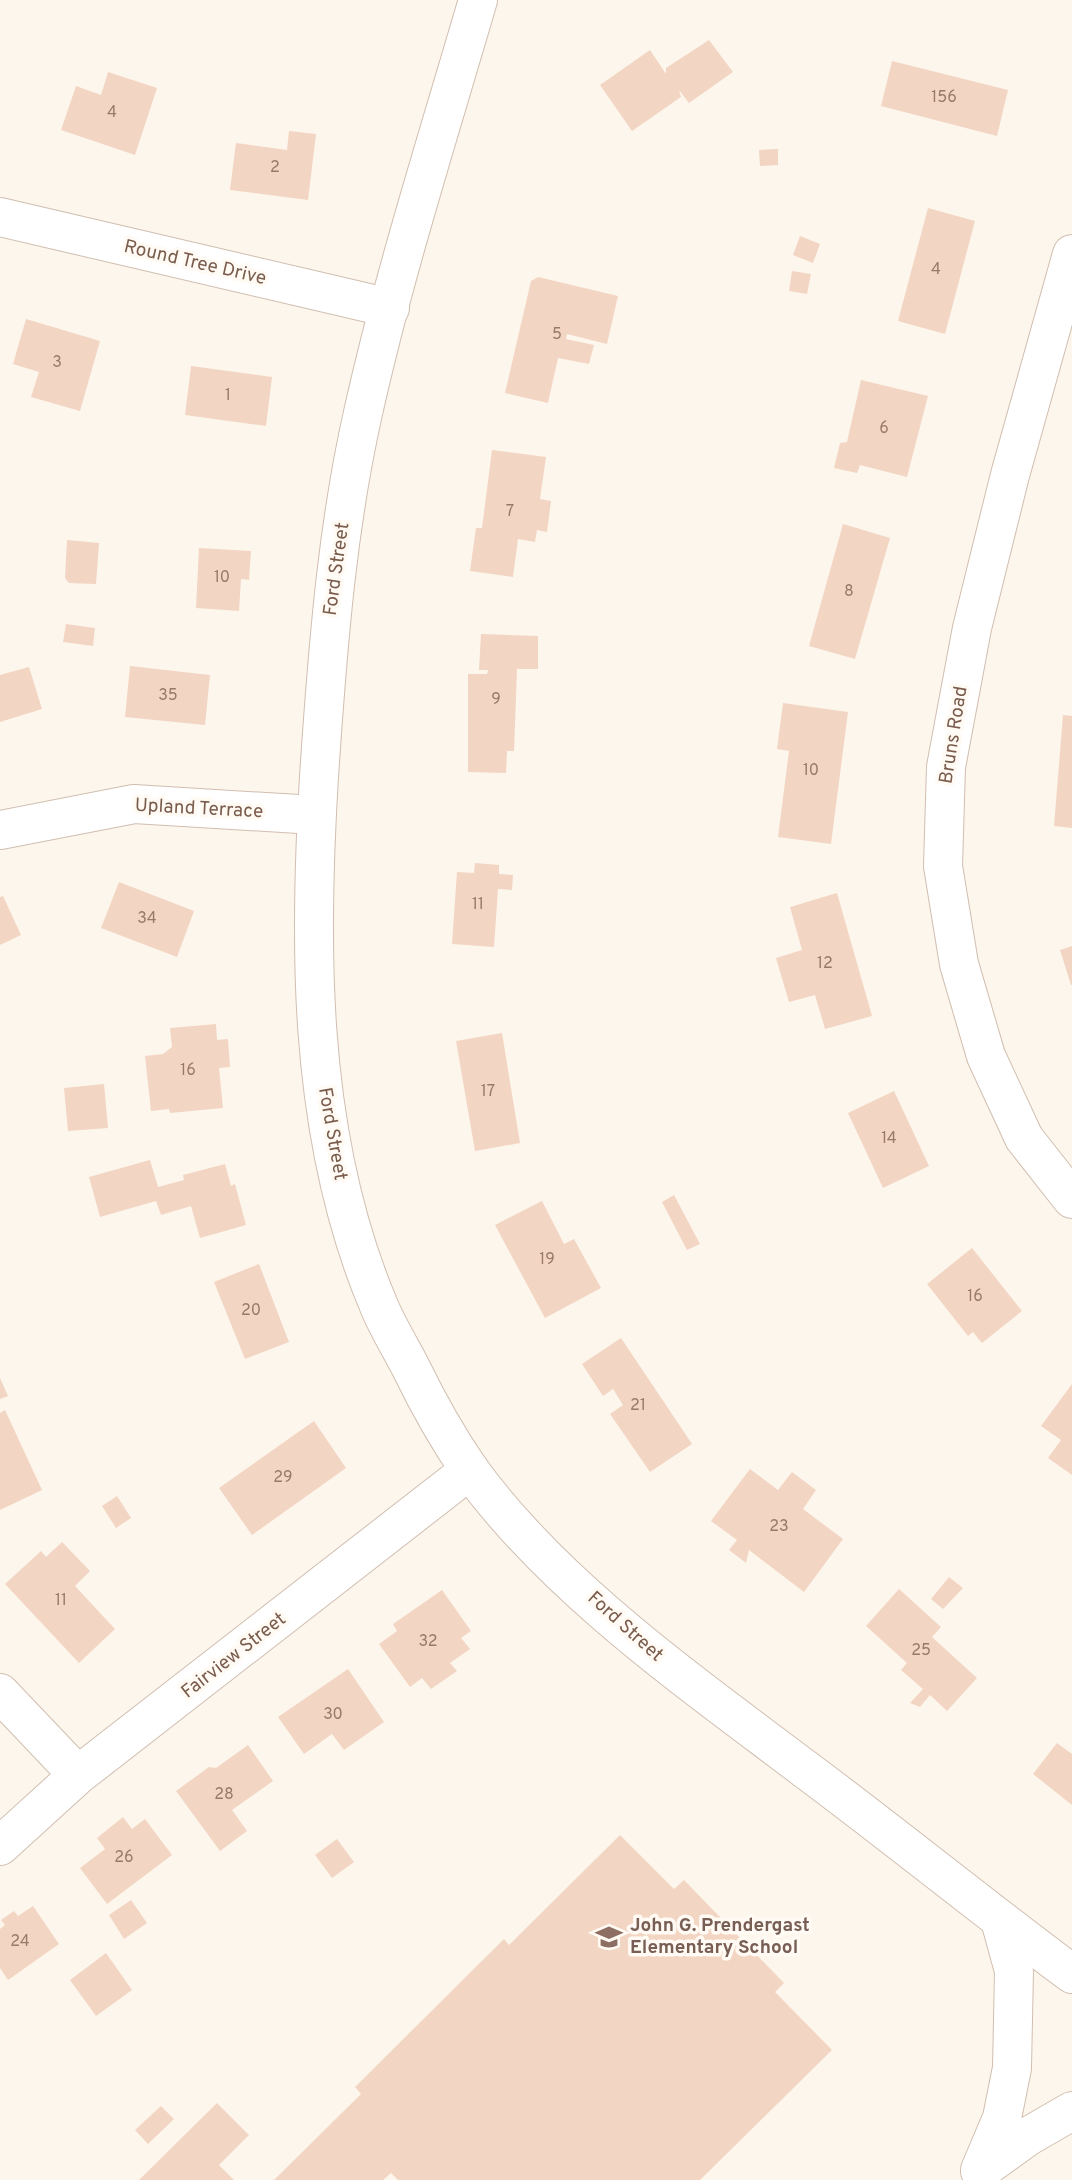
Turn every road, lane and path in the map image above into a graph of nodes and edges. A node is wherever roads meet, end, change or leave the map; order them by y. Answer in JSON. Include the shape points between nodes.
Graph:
{"nodes":[{"id":1,"x":478,"y":0,"type":"edge"},
{"id":2,"x":0,"y":217,"type":"edge"},
{"id":3,"x":1072,"y":254,"type":"edge"},
{"id":4,"x":390,"y":308,"type":"junction"},
{"id":5,"x":315,"y":815,"type":"junction"},
{"id":6,"x":0,"y":830,"type":"edge"},
{"id":7,"x":1072,"y":1199,"type":"edge"},
{"id":8,"x":470,"y":1470,"type":"junction"},
{"id":9,"x":0,"y":1693,"type":"edge"},
{"id":10,"x":78,"y":1775,"type":"junction"},
{"id":11,"x":0,"y":1846,"type":"edge"},
{"id":12,"x":1000,"y":1920,"type":"junction"},
{"id":13,"x":1072,"y":1974,"type":"edge"},
{"id":14,"x":1072,"y":2112,"type":"edge"},
{"id":15,"x":976,"y":2175,"type":"edge"}],
"edges":[{"from":1,"to":4,"type":"street","name":"Ford Street"},
{"from":2,"to":4,"type":"street","name":"Round Tree Drive"},
{"from":3,"to":7,"type":"street","name":"Bruns Road","via":[[972,628],[946,767],[943,866],[958,964],[986,1056],[1024,1138]]},
{"from":4,"to":5,"type":"street","name":"Ford Street","via":[[363,415],[339,545],[327,638]]},
{"from":5,"to":6,"type":"street","name":"Upland Terrace","via":[[134,804]]},
{"from":5,"to":8,"type":"street","name":"Ford Street","via":[[318,1046],[327,1123],[349,1218],[379,1306],[431,1407]]},
{"from":8,"to":10,"type":"street","name":"Fairview Street"},
{"from":8,"to":12,"type":"street","name":"Ford Street","via":[[536,1547],[664,1664]]},
{"from":9,"to":10,"type":"street"},
{"from":10,"to":11,"type":"street","name":"Fairview Street"},
{"from":12,"to":13,"type":"street","name":"Ford Street"},
{"from":12,"to":15,"type":"street","via":[[1014,1971],[1012,2068],[1002,2118]]},
{"from":14,"to":15,"type":"street","via":[[1027,2137]]}]}
